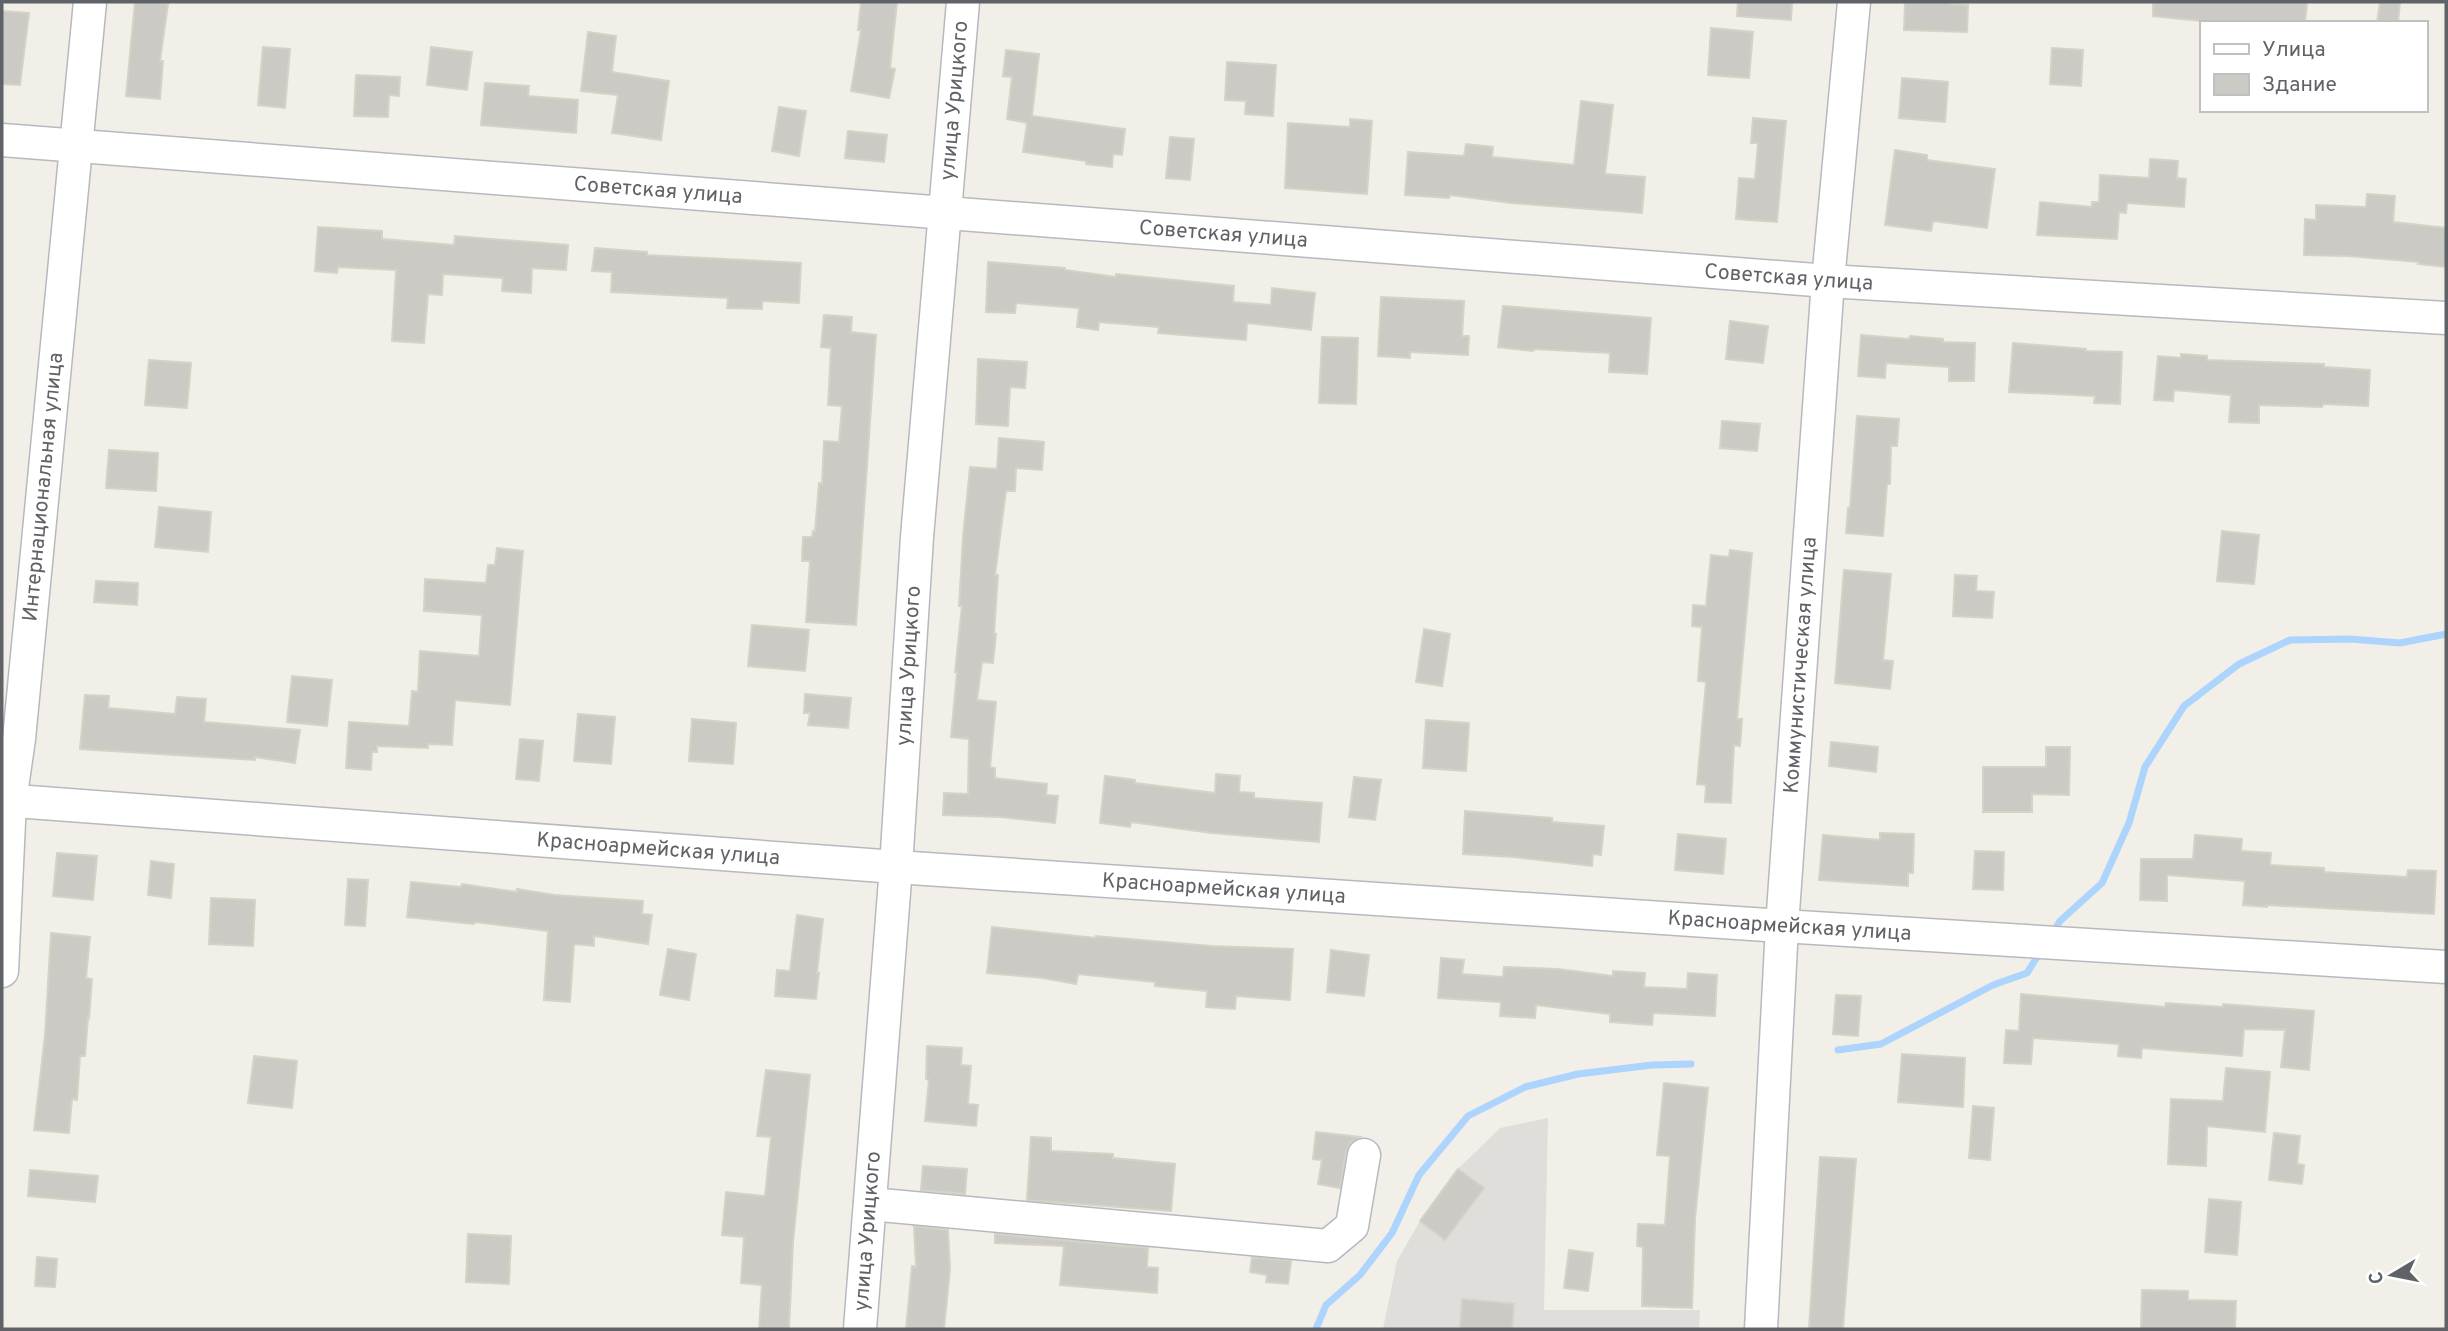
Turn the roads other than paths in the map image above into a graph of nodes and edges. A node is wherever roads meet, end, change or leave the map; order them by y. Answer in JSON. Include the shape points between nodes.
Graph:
{"nodes":[{"id":1,"x":90,"y":2,"type":"edge"},
{"id":2,"x":963,"y":2,"type":"edge"},
{"id":3,"x":1854,"y":2,"type":"edge"},
{"id":4,"x":2,"y":140,"type":"edge"},
{"id":5,"x":77,"y":145,"type":"junction"},
{"id":6,"x":945,"y":213,"type":"junction"},
{"id":7,"x":1828,"y":281,"type":"junction"},
{"id":8,"x":2446,"y":318,"type":"edge"},
{"id":9,"x":6,"y":801,"type":"edge"},
{"id":10,"x":896,"y":867,"type":"junction"},
{"id":11,"x":1782,"y":926,"type":"junction"},
{"id":12,"x":2446,"y":967,"type":"edge"},
{"id":13,"x":2,"y":971,"type":"edge"},
{"id":14,"x":1364,"y":1156,"type":"dead end"},
{"id":15,"x":870,"y":1205,"type":"junction"},
{"id":16,"x":860,"y":1329,"type":"edge"},
{"id":17,"x":1761,"y":1329,"type":"edge"}],
"edges":[{"from":1,"to":5,"type":"street","name":"Интернациональная улица"},
{"from":2,"to":6,"type":"street","name":"улица Урицкого"},
{"from":3,"to":7,"type":"street","name":"Коммунистическая улица"},
{"from":4,"to":5,"type":"street","name":"Советская улица"},
{"from":5,"to":6,"type":"street","name":"Советская улица"},
{"from":5,"to":9,"type":"street","name":"Интернациональная улица","via":[[19,739]]},
{"from":6,"to":7,"type":"street","name":"Советская улица"},
{"from":6,"to":10,"type":"street","name":"улица Урицкого","via":[[917,537]]},
{"from":7,"to":8,"type":"street","name":"Советская улица"},
{"from":7,"to":11,"type":"street","name":"Коммунистическая улица"},
{"from":9,"to":10,"type":"street","name":"Красноармейская улица"},
{"from":9,"to":13,"type":"street","name":"Интернациональная улица"},
{"from":10,"to":11,"type":"street","name":"Красноармейская улица"},
{"from":10,"to":15,"type":"street","name":"улица Урицкого"},
{"from":11,"to":12,"type":"street","name":"Красноармейская улица"},
{"from":11,"to":17,"type":"street","name":"Коммунистическая улица"},
{"from":14,"to":15,"type":"street","via":[[1352,1226],[1328,1246]]},
{"from":15,"to":16,"type":"street","name":"улица Урицкого"}]}
